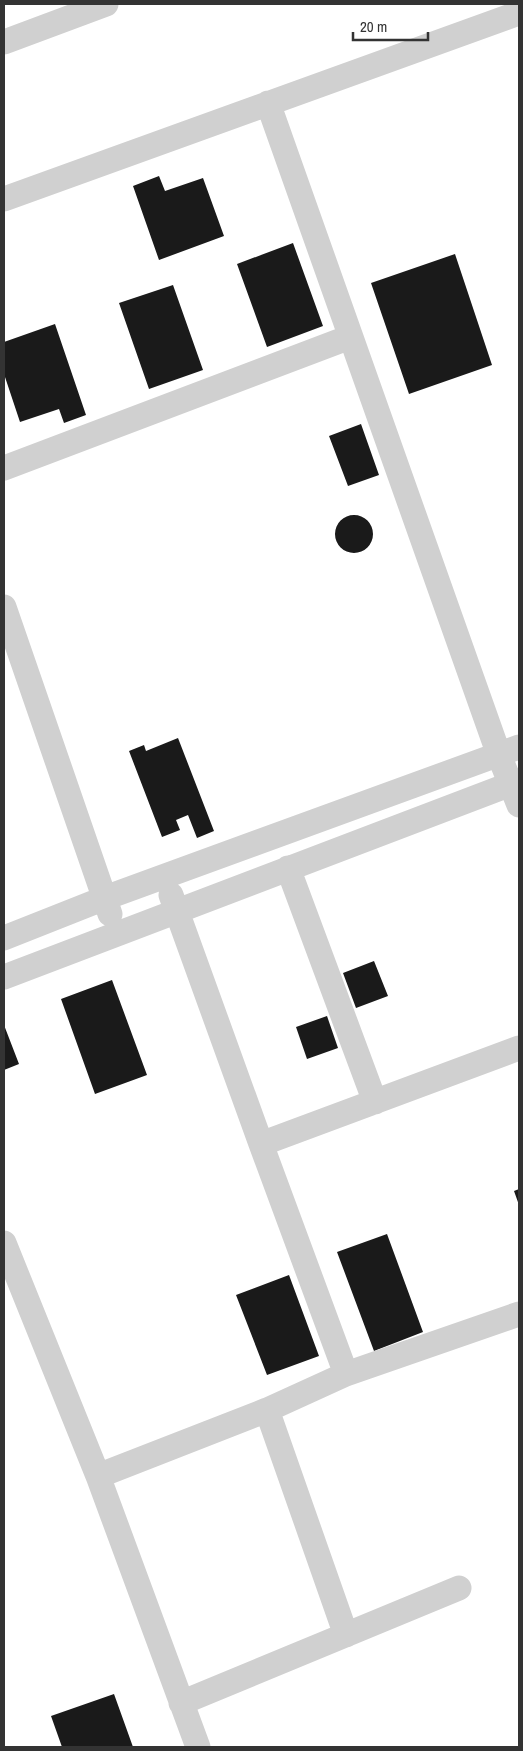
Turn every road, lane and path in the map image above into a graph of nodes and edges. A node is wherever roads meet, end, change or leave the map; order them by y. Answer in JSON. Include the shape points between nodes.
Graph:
{"nodes":[{"id":1,"x":106,"y":4,"type":"edge"},
{"id":2,"x":519,"y":13,"type":"edge"},
{"id":3,"x":4,"y":42,"type":"edge"},
{"id":4,"x":268,"y":103,"type":"junction"},
{"id":5,"x":4,"y":199,"type":"edge"},
{"id":6,"x":350,"y":337,"type":"junction"},
{"id":7,"x":4,"y":468,"type":"edge"},
{"id":8,"x":4,"y":607,"type":"edge"},
{"id":9,"x":509,"y":751,"type":"edge"},
{"id":10,"x":517,"y":790,"type":"edge"},
{"id":11,"x":288,"y":868,"type":"junction"},
{"id":12,"x":165,"y":877,"type":"junction"},
{"id":13,"x":105,"y":898,"type":"junction"},
{"id":14,"x":177,"y":910,"type":"junction"},
{"id":15,"x":116,"y":933,"type":"junction"},
{"id":16,"x":4,"y":938,"type":"edge"},
{"id":17,"x":4,"y":976,"type":"edge"},
{"id":18,"x":519,"y":1048,"type":"edge"},
{"id":19,"x":375,"y":1102,"type":"junction"},
{"id":20,"x":261,"y":1144,"type":"junction"},
{"id":21,"x":4,"y":1243,"type":"edge"},
{"id":22,"x":519,"y":1314,"type":"edge"},
{"id":23,"x":346,"y":1374,"type":"junction"},
{"id":24,"x":267,"y":1410,"type":"junction"},
{"id":25,"x":98,"y":1476,"type":"junction"},
{"id":26,"x":460,"y":1588,"type":"dead end"},
{"id":27,"x":346,"y":1635,"type":"junction"},
{"id":28,"x":181,"y":1703,"type":"junction"},
{"id":29,"x":198,"y":1747,"type":"edge"}],
"edges":[{"from":1,"to":3,"type":"street"},
{"from":2,"to":4,"type":"street"},
{"from":4,"to":5,"type":"street"},
{"from":4,"to":6,"type":"street"},
{"from":6,"to":7,"type":"street"},
{"from":6,"to":9,"type":"street"},
{"from":8,"to":13,"type":"street"},
{"from":9,"to":10,"type":"street"},
{"from":9,"to":12,"type":"street"},
{"from":10,"to":11,"type":"street"},
{"from":11,"to":14,"type":"street"},
{"from":11,"to":19,"type":"street"},
{"from":12,"to":13,"type":"street"},
{"from":12,"to":14,"type":"street"},
{"from":13,"to":15,"type":"street"},
{"from":13,"to":16,"type":"street"},
{"from":14,"to":15,"type":"street"},
{"from":14,"to":20,"type":"street"},
{"from":15,"to":17,"type":"street"},
{"from":18,"to":19,"type":"street"},
{"from":19,"to":20,"type":"street"},
{"from":20,"to":23,"type":"street"},
{"from":21,"to":25,"type":"street"},
{"from":22,"to":23,"type":"street"},
{"from":23,"to":24,"type":"street"},
{"from":24,"to":25,"type":"street"},
{"from":24,"to":27,"type":"street"},
{"from":25,"to":28,"type":"street"},
{"from":26,"to":27,"type":"street"},
{"from":27,"to":28,"type":"street"},
{"from":28,"to":29,"type":"street"}]}
